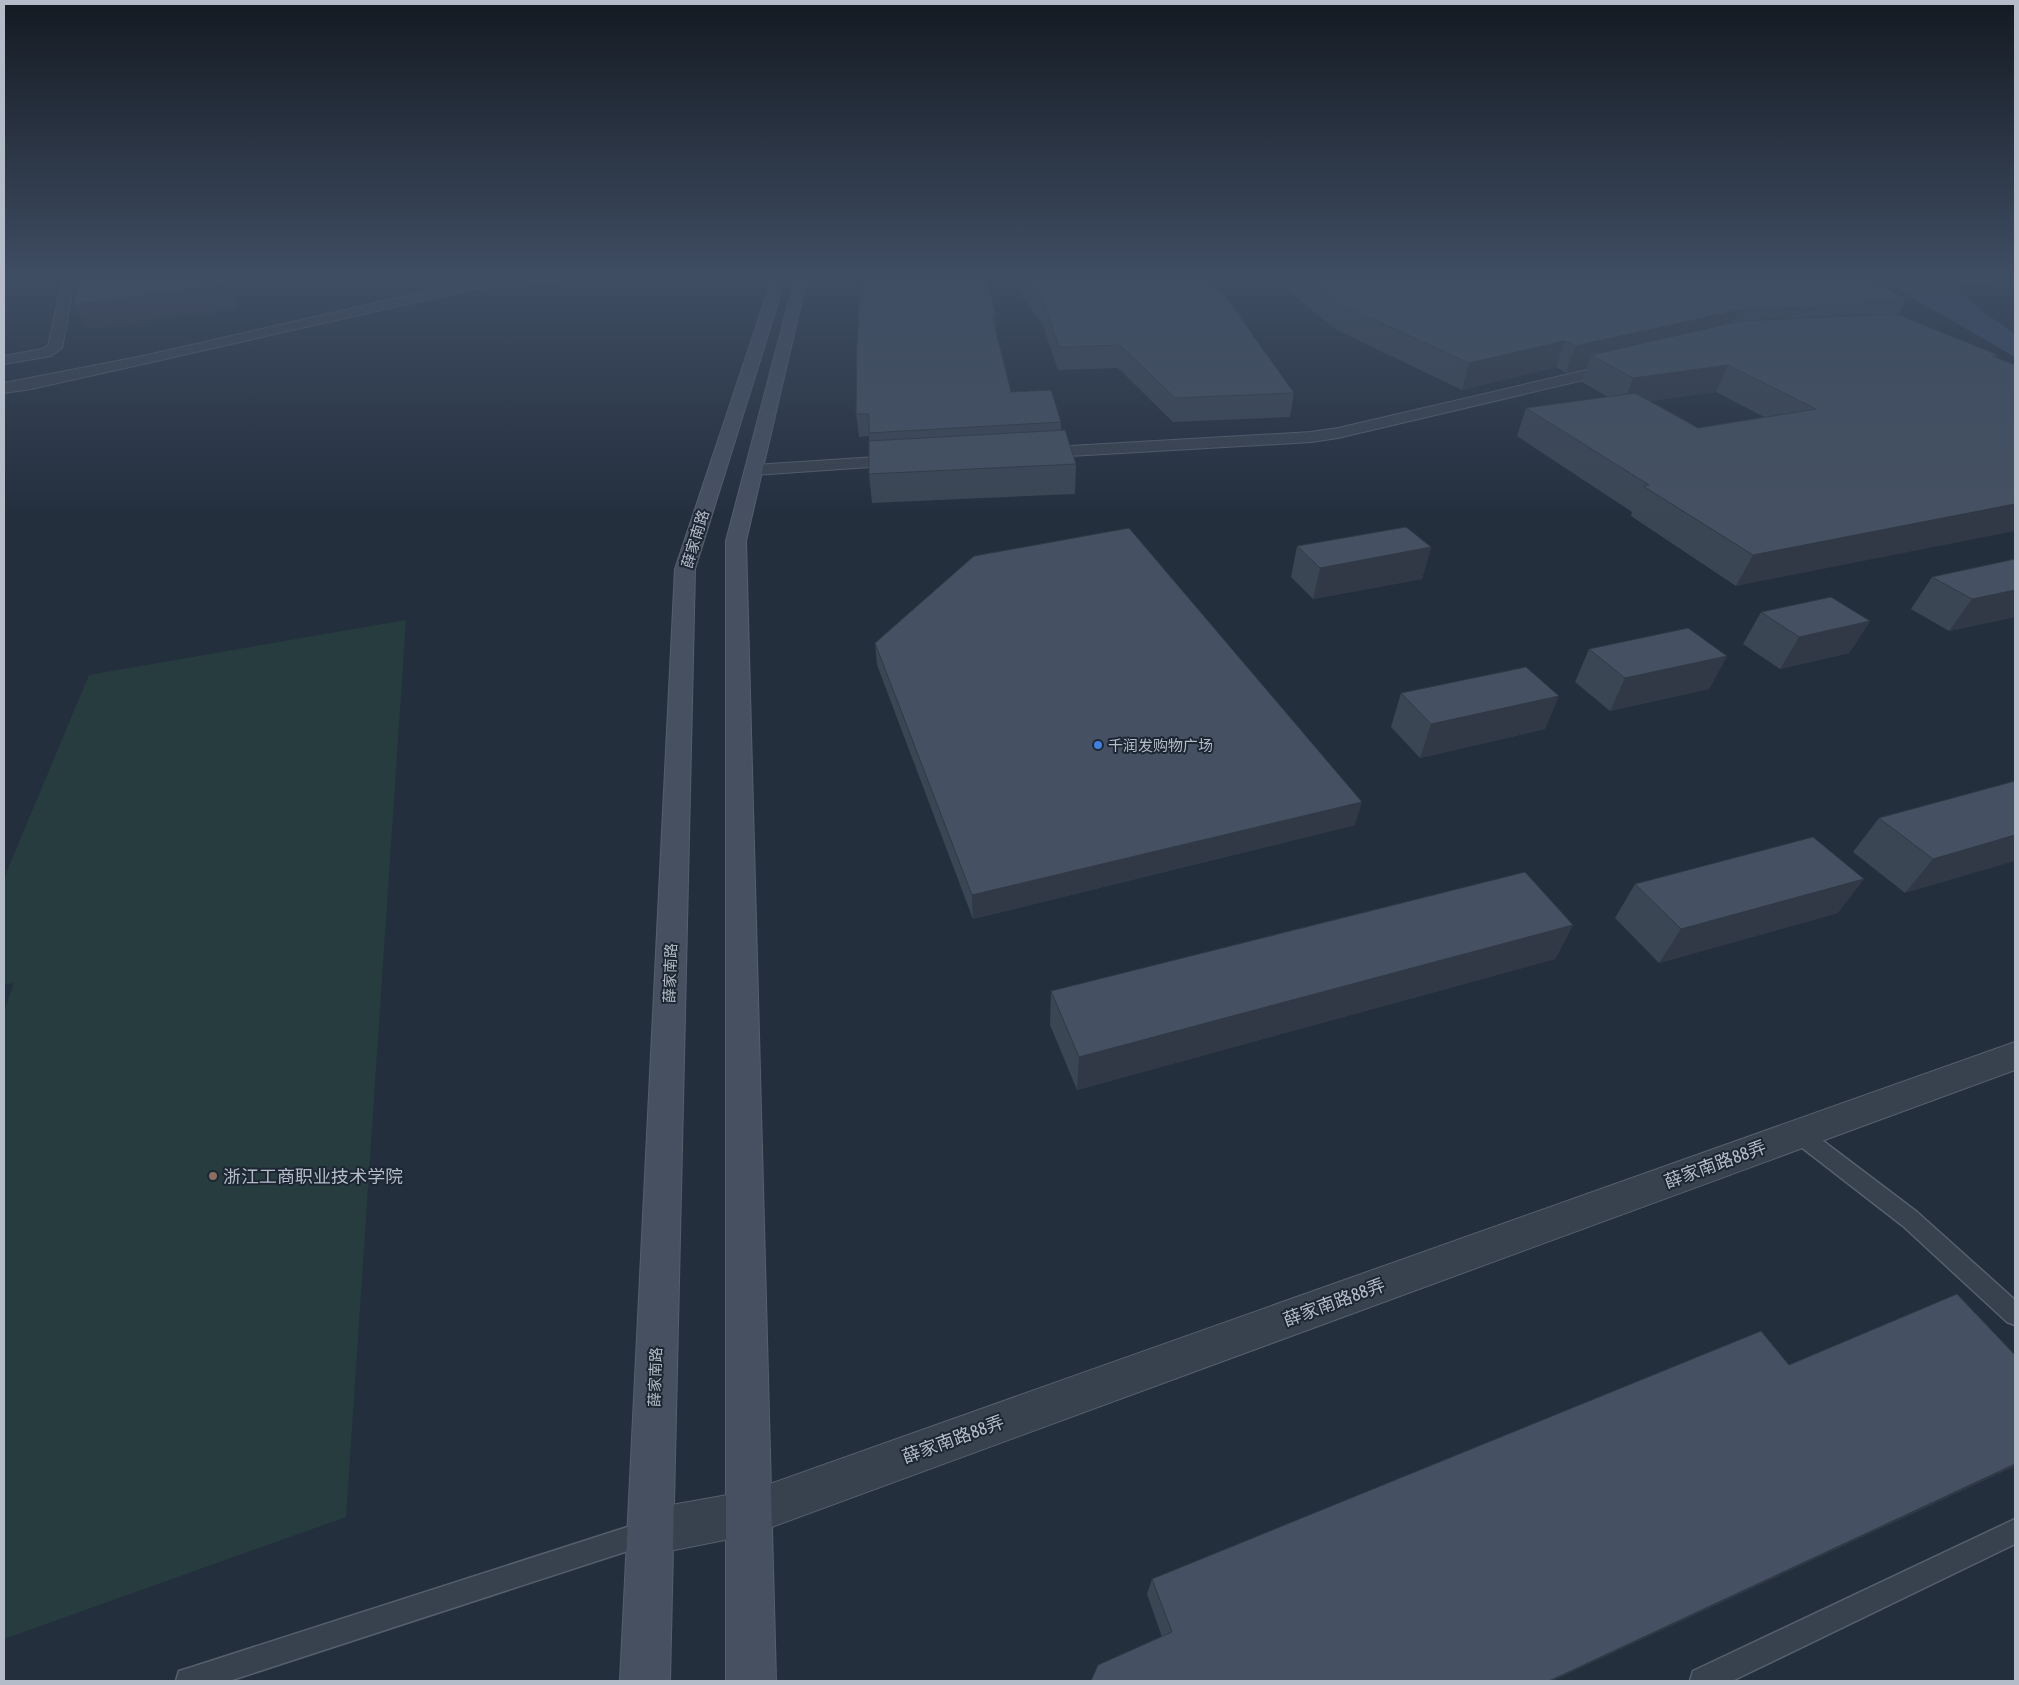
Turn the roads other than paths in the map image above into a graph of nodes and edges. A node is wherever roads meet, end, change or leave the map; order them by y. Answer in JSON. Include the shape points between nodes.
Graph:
{"nodes":[{"id":1,"x":24,"y":357,"type":"edge"},
{"id":2,"x":157,"y":357,"type":"edge"},
{"id":3,"x":753,"y":357,"type":"edge"},
{"id":4,"x":781,"y":357,"type":"edge"},
{"id":5,"x":4,"y":360,"type":"edge"},
{"id":6,"x":1637,"y":364,"type":"edge"},
{"id":7,"x":4,"y":388,"type":"edge"},
{"id":8,"x":1024,"y":454,"type":"edge"},
{"id":9,"x":924,"y":459,"type":"edge"},
{"id":10,"x":754,"y":470,"type":"junction"},
{"id":11,"x":2015,"y":1056,"type":"edge"},
{"id":12,"x":1799,"y":1134,"type":"junction"},
{"id":13,"x":2015,"y":1314,"type":"edge"},
{"id":14,"x":750,"y":1513,"type":"junction"},
{"id":15,"x":2015,"y":1531,"type":"edge"},
{"id":16,"x":649,"y":1532,"type":"junction"},
{"id":17,"x":189,"y":1681,"type":"edge"},
{"id":18,"x":645,"y":1681,"type":"edge"},
{"id":19,"x":751,"y":1681,"type":"edge"},
{"id":20,"x":1703,"y":1681,"type":"edge"}],
"edges":[{"from":1,"to":5,"type":"street"},
{"from":2,"to":7,"type":"street"},
{"from":3,"to":16,"type":"main road","name":"薛家南路","via":[[684,569]]},
{"from":4,"to":10,"type":"main road"},
{"from":6,"to":8,"type":"street","via":[[1338,434]]},
{"from":9,"to":10,"type":"street"},
{"from":10,"to":14,"type":"main road","via":[[736,541]]},
{"from":11,"to":12,"type":"street","name":"薛家南路88弄"},
{"from":12,"to":13,"type":"lane","via":[[1910,1219]]},
{"from":12,"to":14,"type":"street","name":"薛家南路88弄"},
{"from":14,"to":16,"type":"street","name":"薛家南路88弄"},
{"from":14,"to":19,"type":"main road"},
{"from":15,"to":20,"type":"lane"},
{"from":16,"to":17,"type":"lane"},
{"from":16,"to":18,"type":"main road","name":"薛家南路"}]}
